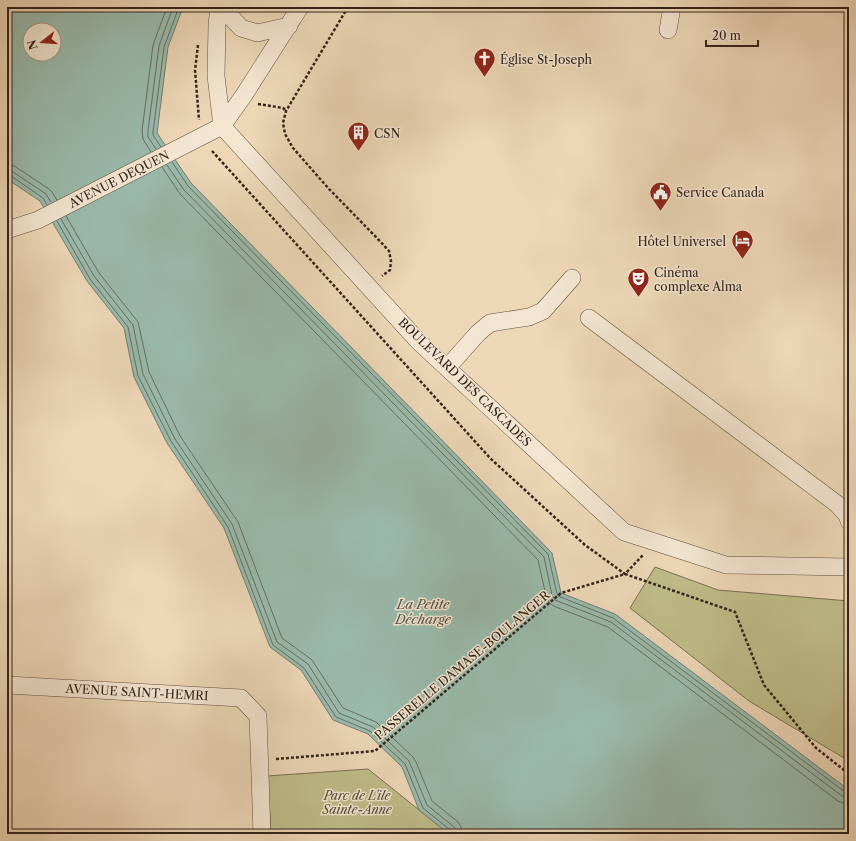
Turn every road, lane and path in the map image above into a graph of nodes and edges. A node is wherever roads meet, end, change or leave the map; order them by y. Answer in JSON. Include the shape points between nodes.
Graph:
{"nodes":[{"id":1,"x":219,"y":7,"type":"edge"},
{"id":2,"x":222,"y":7,"type":"edge"},
{"id":3,"x":300,"y":7,"type":"edge"},
{"id":4,"x":348,"y":7,"type":"edge"},
{"id":5,"x":672,"y":7,"type":"edge"},
{"id":6,"x":289,"y":26,"type":"junction"},
{"id":7,"x":668,"y":30,"type":"dead end"},
{"id":8,"x":244,"y":95,"type":"junction"},
{"id":9,"x":286,"y":111,"type":"junction"},
{"id":10,"x":222,"y":126,"type":"junction"},
{"id":11,"x":200,"y":138,"type":"junction"},
{"id":12,"x":7,"y":230,"type":"edge"},
{"id":13,"x":572,"y":278,"type":"dead end"},
{"id":14,"x":368,"y":286,"type":"junction"},
{"id":15,"x":348,"y":301,"type":"junction"},
{"id":16,"x":590,"y":318,"type":"dead end"},
{"id":17,"x":447,"y":368,"type":"junction"},
{"id":18,"x":849,"y":521,"type":"edge"},
{"id":19,"x":655,"y":542,"type":"junction"},
{"id":20,"x":849,"y":567,"type":"edge"},
{"id":21,"x":626,"y":574,"type":"junction"},
{"id":22,"x":7,"y":685,"type":"edge"},
{"id":23,"x":260,"y":761,"type":"junction"},
{"id":24,"x":849,"y":774,"type":"edge"},
{"id":25,"x":262,"y":834,"type":"edge"}],
"edges":[{"from":1,"to":10,"type":"street","via":[[216,76]]},
{"from":2,"to":6,"type":"street","via":[[241,28],[257,33]]},
{"from":3,"to":6,"type":"street"},
{"from":4,"to":9,"type":"path"},
{"from":5,"to":7,"type":"street"},
{"from":6,"to":8,"type":"street"},
{"from":8,"to":9,"type":"path","via":[[255,104],[283,108]]},
{"from":8,"to":10,"type":"street"},
{"from":9,"to":14,"type":"path","via":[[283,123],[285,134],[293,148],[389,251],[390,270]]},
{"from":10,"to":11,"type":"street","name":"AVENUE DEQUEN"},
{"from":10,"to":14,"type":"street","name":"BOULEVARD DES CASCADES"},
{"from":11,"to":12,"type":"street","name":"AVENUE DEQUEN","via":[[38,220]]},
{"from":11,"to":15,"type":"path"},
{"from":13,"to":17,"type":"street","via":[[543,311],[529,317],[490,323]]},
{"from":14,"to":15,"type":"path"},
{"from":14,"to":17,"type":"street","name":"BOULEVARD DES CASCADES","via":[[419,342]]},
{"from":15,"to":21,"type":"path","via":[[490,458],[585,545]]},
{"from":16,"to":18,"type":"street","via":[[837,504]]},
{"from":17,"to":19,"type":"street","name":"BOULEVARD DES CASCADES","via":[[624,532]]},
{"from":19,"to":20,"type":"street","name":"BOULEVARD DES CASCADES","via":[[726,565]]},
{"from":19,"to":21,"type":"path"},
{"from":21,"to":23,"type":"path","name":"PASSERELLE DAMASE-BOULANGER","via":[[560,593],[375,751]]},
{"from":21,"to":24,"type":"path","via":[[735,612],[764,685],[816,748]]},
{"from":22,"to":23,"type":"street","name":"AVENUE SAINT-HEMRI","via":[[241,698],[258,716]]},
{"from":23,"to":25,"type":"street"}]}
